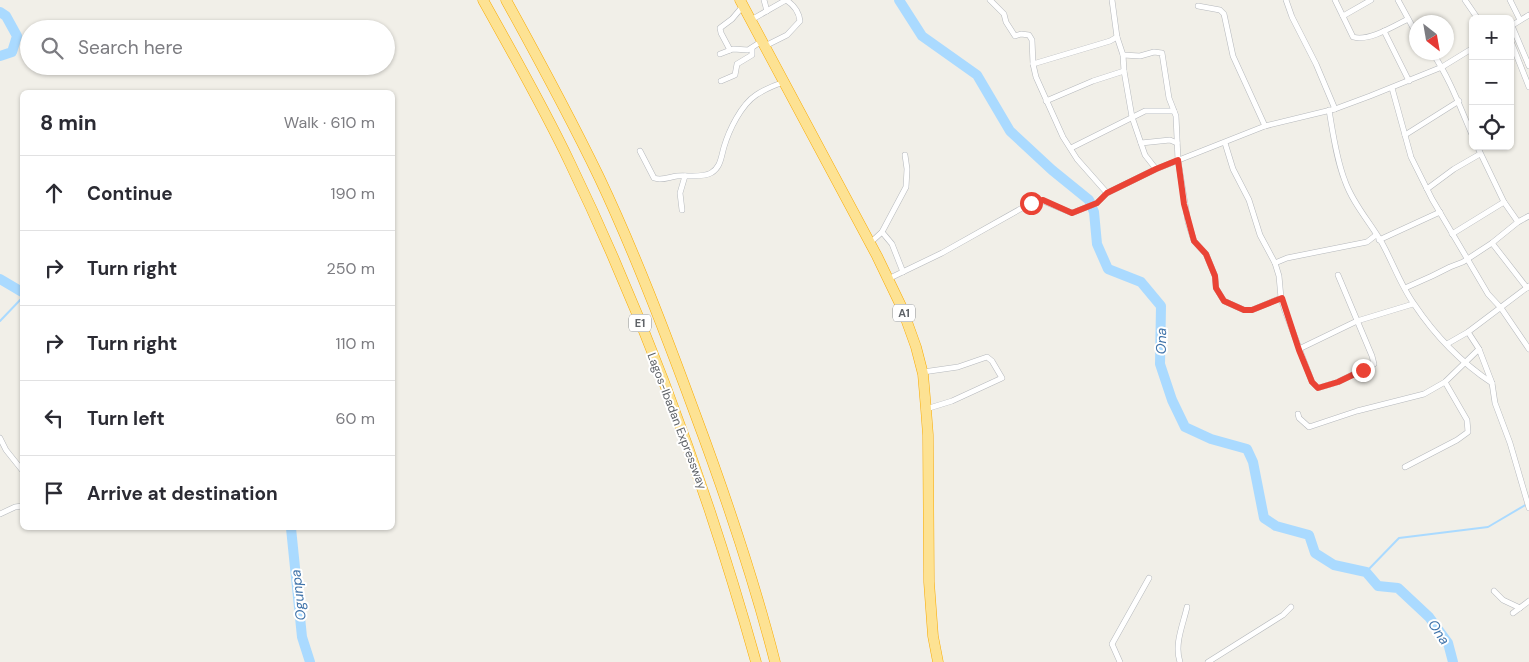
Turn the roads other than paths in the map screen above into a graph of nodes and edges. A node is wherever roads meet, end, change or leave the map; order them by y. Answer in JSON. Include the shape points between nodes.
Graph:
{"nodes":[{"id":1,"x":483,"y":0,"type":"edge"},
{"id":2,"x":506,"y":0,"type":"edge"},
{"id":3,"x":764,"y":0,"type":"edge"},
{"id":4,"x":990,"y":0,"type":"edge"},
{"id":5,"x":1112,"y":0,"type":"edge"},
{"id":6,"x":1286,"y":0,"type":"edge"},
{"id":7,"x":1335,"y":0,"type":"edge"},
{"id":8,"x":1371,"y":0,"type":"edge"},
{"id":9,"x":1398,"y":0,"type":"edge"},
{"id":10,"x":1465,"y":0,"type":"edge"},
{"id":11,"x":1510,"y":0,"type":"edge"},
{"id":12,"x":742,"y":3,"type":"edge"},
{"id":13,"x":1198,"y":6,"type":"dead end"},
{"id":14,"x":767,"y":11,"type":"junction"},
{"id":15,"x":1475,"y":15,"type":"edge"},
{"id":16,"x":1342,"y":16,"type":"junction"},
{"id":17,"x":1525,"y":17,"type":"edge"},
{"id":18,"x":1408,"y":19,"type":"joint"},
{"id":19,"x":751,"y":20,"type":"junction"},
{"id":20,"x":1529,"y":23,"type":"edge"},
{"id":21,"x":1514,"y":24,"type":"edge"},
{"id":22,"x":1384,"y":31,"type":"junction"},
{"id":23,"x":1514,"y":33,"type":"edge"},
{"id":24,"x":1117,"y":37,"type":"junction"},
{"id":25,"x":764,"y":43,"type":"junction"},
{"id":26,"x":752,"y":48,"type":"junction"},
{"id":27,"x":1514,"y":49,"type":"edge"},
{"id":28,"x":730,"y":50,"type":"junction"},
{"id":29,"x":1469,"y":50,"type":"edge"},
{"id":30,"x":720,"y":54,"type":"dead end"},
{"id":31,"x":1123,"y":54,"type":"junction"},
{"id":32,"x":1437,"y":60,"type":"edge"},
{"id":33,"x":1033,"y":64,"type":"junction"},
{"id":34,"x":1529,"y":66,"type":"edge"},
{"id":35,"x":1442,"y":67,"type":"junction"},
{"id":36,"x":1124,"y":72,"type":"junction"},
{"id":37,"x":721,"y":80,"type":"dead end"},
{"id":38,"x":1409,"y":81,"type":"junction"},
{"id":39,"x":785,"y":82,"type":"junction"},
{"id":40,"x":1529,"y":87,"type":"edge"},
{"id":41,"x":1392,"y":88,"type":"junction"},
{"id":42,"x":1046,"y":101,"type":"junction"},
{"id":43,"x":1459,"y":101,"type":"junction"},
{"id":44,"x":1332,"y":109,"type":"junction"},
{"id":45,"x":1174,"y":111,"type":"junction"},
{"id":46,"x":1132,"y":117,"type":"junction"},
{"id":47,"x":1266,"y":126,"type":"junction"},
{"id":48,"x":1469,"y":127,"type":"edge"},
{"id":49,"x":1405,"y":135,"type":"junction"},
{"id":50,"x":1141,"y":143,"type":"junction"},
{"id":51,"x":1176,"y":143,"type":"junction"},
{"id":52,"x":1224,"y":143,"type":"junction"},
{"id":53,"x":1071,"y":148,"type":"junction"},
{"id":54,"x":1478,"y":150,"type":"edge"},
{"id":55,"x":640,"y":151,"type":"dead end"},
{"id":56,"x":1480,"y":154,"type":"junction"},
{"id":57,"x":905,"y":155,"type":"dead end"},
{"id":58,"x":1178,"y":160,"type":"junction"},
{"id":59,"x":1156,"y":169,"type":"junction"},
{"id":60,"x":685,"y":176,"type":"junction"},
{"id":61,"x":1428,"y":189,"type":"junction"},
{"id":62,"x":1107,"y":193,"type":"junction"},
{"id":63,"x":1504,"y":202,"type":"junction"},
{"id":64,"x":682,"y":210,"type":"dead end"},
{"id":65,"x":1440,"y":212,"type":"junction"},
{"id":66,"x":1529,"y":216,"type":"edge"},
{"id":67,"x":1518,"y":222,"type":"junction"},
{"id":68,"x":882,"y":232,"type":"junction"},
{"id":69,"x":1452,"y":234,"type":"junction"},
{"id":70,"x":1378,"y":237,"type":"junction"},
{"id":71,"x":870,"y":243,"type":"junction"},
{"id":72,"x":1492,"y":243,"type":"junction"},
{"id":73,"x":1467,"y":260,"type":"junction"},
{"id":74,"x":1275,"y":263,"type":"junction"},
{"id":75,"x":903,"y":272,"type":"junction"},
{"id":76,"x":1338,"y":275,"type":"dead end"},
{"id":77,"x":888,"y":279,"type":"junction"},
{"id":78,"x":1528,"y":287,"type":"edge"},
{"id":79,"x":1405,"y":288,"type":"junction"},
{"id":80,"x":1282,"y":298,"type":"junction"},
{"id":81,"x":1413,"y":304,"type":"junction"},
{"id":82,"x":1501,"y":308,"type":"junction"},
{"id":83,"x":1357,"y":321,"type":"junction"},
{"id":84,"x":1468,"y":332,"type":"junction"},
{"id":85,"x":1447,"y":344,"type":"junction"},
{"id":86,"x":1529,"y":349,"type":"edge"},
{"id":87,"x":1299,"y":350,"type":"junction"},
{"id":88,"x":1479,"y":350,"type":"junction"},
{"id":89,"x":1466,"y":362,"type":"junction"},
{"id":90,"x":922,"y":372,"type":"junction"},
{"id":91,"x":1445,"y":382,"type":"junction"},
{"id":92,"x":1492,"y":383,"type":"junction"},
{"id":93,"x":926,"y":409,"type":"junction"},
{"id":94,"x":1298,"y":414,"type":"dead end"},
{"id":95,"x":0,"y":438,"type":"edge"},
{"id":96,"x":1405,"y":467,"type":"dead end"},
{"id":97,"x":20,"y":468,"type":"edge"},
{"id":98,"x":20,"y":506,"type":"edge"},
{"id":99,"x":1529,"y":508,"type":"edge"},
{"id":100,"x":0,"y":514,"type":"edge"},
{"id":101,"x":1149,"y":578,"type":"dead end"},
{"id":102,"x":1494,"y":591,"type":"dead end"},
{"id":103,"x":1529,"y":601,"type":"edge"},
{"id":104,"x":1187,"y":607,"type":"dead end"},
{"id":105,"x":1291,"y":607,"type":"dead end"},
{"id":106,"x":1520,"y":608,"type":"junction"},
{"id":107,"x":1513,"y":613,"type":"dead end"},
{"id":108,"x":756,"y":662,"type":"edge"},
{"id":109,"x":776,"y":662,"type":"edge"},
{"id":110,"x":938,"y":662,"type":"edge"},
{"id":111,"x":1120,"y":662,"type":"edge"},
{"id":112,"x":1180,"y":662,"type":"edge"},
{"id":113,"x":1208,"y":662,"type":"edge"}],
"edges":[{"from":1,"to":108,"type":"highway","name":"Lagos-Ibadan Expressway","number":"E1","via":[[570,162],[641,325],[702,486]]},
{"from":2,"to":109,"type":"highway","name":"Lagos-Ibadan Expressway","number":"E1","via":[[599,177],[661,322],[730,508]]},
{"from":3,"to":14,"type":"street"},
{"from":4,"to":33,"type":"street","via":[[1004,14],[1015,36],[1029,35]]},
{"from":5,"to":24,"type":"street"},
{"from":6,"to":44,"type":"street","via":[[1316,64]]},
{"from":7,"to":16,"type":"street"},
{"from":8,"to":16,"type":"street"},
{"from":9,"to":18,"type":"street"},
{"from":10,"to":15,"type":"street"},
{"from":11,"to":17,"type":"street"},
{"from":12,"to":19,"type":"highway","number":"A1"},
{"from":12,"to":28,"type":"street","via":[[732,19],[720,28]]},
{"from":13,"to":47,"type":"street","via":[[1220,10],[1224,14],[1233,56]]},
{"from":14,"to":19,"type":"street"},
{"from":14,"to":25,"type":"street","via":[[786,0],[800,14],[800,21],[787,35]]},
{"from":16,"to":22,"type":"street","via":[[1353,37],[1362,39]]},
{"from":17,"to":20,"type":"street"},
{"from":17,"to":21,"type":"street"},
{"from":18,"to":22,"type":"street"},
{"from":19,"to":25,"type":"highway","number":"A1"},
{"from":22,"to":38,"type":"street"},
{"from":23,"to":34,"type":"street"},
{"from":24,"to":31,"type":"street"},
{"from":24,"to":33,"type":"street"},
{"from":25,"to":26,"type":"street"},
{"from":25,"to":39,"type":"highway","number":"A1"},
{"from":26,"to":28,"type":"street"},
{"from":26,"to":37,"type":"street","via":[[752,56],[737,64],[735,75]]},
{"from":27,"to":40,"type":"street"},
{"from":28,"to":30,"type":"street"},
{"from":29,"to":35,"type":"street"},
{"from":31,"to":36,"type":"street"},
{"from":31,"to":45,"type":"street","via":[[1162,53]]},
{"from":32,"to":35,"type":"street"},
{"from":33,"to":42,"type":"street"},
{"from":35,"to":38,"type":"street"},
{"from":35,"to":43,"type":"street"},
{"from":36,"to":42,"type":"street"},
{"from":36,"to":46,"type":"street"},
{"from":38,"to":41,"type":"street"},
{"from":39,"to":60,"type":"street","via":[[755,95],[745,107],[727,138],[716,170],[708,175]]},
{"from":39,"to":71,"type":"highway","number":"A1"},
{"from":41,"to":44,"type":"street"},
{"from":41,"to":49,"type":"street"},
{"from":42,"to":53,"type":"street"},
{"from":43,"to":48,"type":"street"},
{"from":43,"to":49,"type":"street"},
{"from":44,"to":47,"type":"street"},
{"from":44,"to":70,"type":"street","via":[[1339,163],[1345,182],[1356,206]]},
{"from":45,"to":46,"type":"street","via":[[1144,111]]},
{"from":45,"to":51,"type":"street"},
{"from":46,"to":50,"type":"street"},
{"from":46,"to":53,"type":"street"},
{"from":47,"to":52,"type":"street"},
{"from":49,"to":61,"type":"street","via":[[1411,156]]},
{"from":50,"to":51,"type":"street","via":[[1170,140]]},
{"from":50,"to":59,"type":"street","via":[[1145,155]]},
{"from":51,"to":58,"type":"street"},
{"from":52,"to":58,"type":"street"},
{"from":52,"to":74,"type":"street","via":[[1249,200],[1260,235]]},
{"from":53,"to":62,"type":"street"},
{"from":54,"to":56,"type":"street"},
{"from":55,"to":60,"type":"street","via":[[654,178]]},
{"from":56,"to":61,"type":"street"},
{"from":56,"to":63,"type":"street"},
{"from":57,"to":68,"type":"street","via":[[906,187]]},
{"from":58,"to":59,"type":"street"},
{"from":58,"to":80,"type":"street","via":[[1184,204],[1194,241],[1206,254],[1216,288],[1224,301],[1252,310]]},
{"from":59,"to":62,"type":"street"},
{"from":60,"to":64,"type":"street","via":[[680,192]]},
{"from":61,"to":65,"type":"street"},
{"from":62,"to":75,"type":"street","via":[[1097,203],[1072,213],[1043,200],[1031,203]]},
{"from":63,"to":67,"type":"street"},
{"from":63,"to":69,"type":"street"},
{"from":65,"to":69,"type":"street"},
{"from":65,"to":70,"type":"street"},
{"from":66,"to":67,"type":"street"},
{"from":67,"to":72,"type":"street"},
{"from":68,"to":71,"type":"street"},
{"from":68,"to":75,"type":"street","via":[[892,244]]},
{"from":69,"to":73,"type":"street"},
{"from":70,"to":74,"type":"street"},
{"from":70,"to":79,"type":"street"},
{"from":71,"to":77,"type":"highway","number":"A1"},
{"from":72,"to":73,"type":"street"},
{"from":72,"to":78,"type":"street"},
{"from":73,"to":79,"type":"street"},
{"from":73,"to":82,"type":"street","via":[[1488,294]]},
{"from":74,"to":80,"type":"street"},
{"from":75,"to":77,"type":"street"},
{"from":76,"to":83,"type":"street"},
{"from":77,"to":90,"type":"highway","number":"A1","via":[[911,330]]},
{"from":78,"to":82,"type":"street"},
{"from":79,"to":81,"type":"street"},
{"from":80,"to":87,"type":"street"},
{"from":81,"to":83,"type":"street"},
{"from":81,"to":85,"type":"street"},
{"from":82,"to":84,"type":"street"},
{"from":82,"to":86,"type":"street"},
{"from":83,"to":87,"type":"street"},
{"from":83,"to":87,"type":"street","via":[[1374,364],[1363,370],[1318,388],[1312,382]]},
{"from":84,"to":85,"type":"street"},
{"from":84,"to":88,"type":"street"},
{"from":85,"to":89,"type":"street"},
{"from":88,"to":89,"type":"street"},
{"from":88,"to":92,"type":"street"},
{"from":89,"to":91,"type":"street"},
{"from":89,"to":92,"type":"street"},
{"from":90,"to":93,"type":"highway","number":"A1"},
{"from":90,"to":93,"type":"street","via":[[958,367],[987,357],[1002,378]]},
{"from":91,"to":94,"type":"street","via":[[1424,394],[1309,427]]},
{"from":91,"to":96,"type":"street","via":[[1467,420],[1468,432]]},
{"from":92,"to":99,"type":"street","via":[[1495,403]]},
{"from":93,"to":110,"type":"highway","number":"A1","via":[[928,582]]},
{"from":95,"to":97,"type":"street"},
{"from":98,"to":100,"type":"street"},
{"from":101,"to":111,"type":"street","via":[[1112,644]]},
{"from":102,"to":106,"type":"street","via":[[1503,600]]},
{"from":103,"to":106,"type":"street"},
{"from":104,"to":112,"type":"street","via":[[1178,645]]},
{"from":105,"to":113,"type":"street"},
{"from":106,"to":107,"type":"street"}]}
